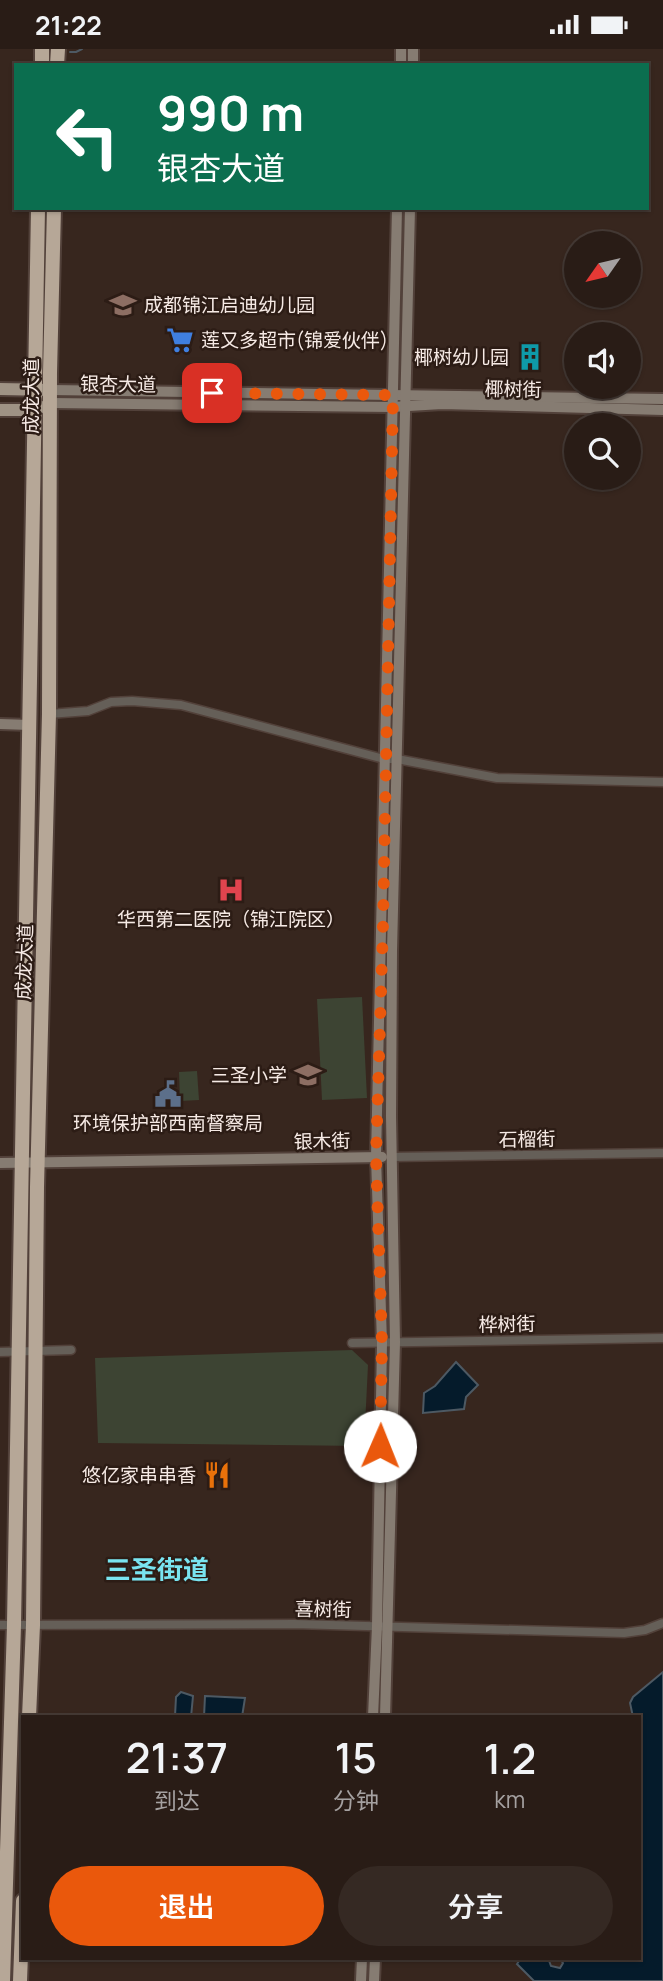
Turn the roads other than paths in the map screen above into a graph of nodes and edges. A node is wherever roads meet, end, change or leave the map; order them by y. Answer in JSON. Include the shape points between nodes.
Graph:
{"nodes":[{"id":1,"x":38,"y":210,"type":"edge"},
{"id":2,"x":54,"y":210,"type":"edge"},
{"id":3,"x":397,"y":210,"type":"edge"},
{"id":4,"x":410,"y":210,"type":"edge"},
{"id":5,"x":0,"y":389,"type":"edge"},
{"id":6,"x":34,"y":390,"type":"junction"},
{"id":7,"x":393,"y":395,"type":"junction"},
{"id":8,"x":51,"y":396,"type":"junction"},
{"id":9,"x":663,"y":399,"type":"edge"},
{"id":10,"x":405,"y":401,"type":"junction"},
{"id":11,"x":392,"y":407,"type":"junction"},
{"id":12,"x":0,"y":409,"type":"edge"},
{"id":13,"x":35,"y":410,"type":"junction"},
{"id":14,"x":663,"y":410,"type":"edge"},
{"id":15,"x":49,"y":714,"type":"junction"},
{"id":16,"x":0,"y":724,"type":"edge"},
{"id":17,"x":30,"y":725,"type":"junction"},
{"id":18,"x":384,"y":759,"type":"junction"},
{"id":19,"x":397,"y":759,"type":"junction"},
{"id":20,"x":663,"y":782,"type":"edge"},
{"id":21,"x":663,"y":1153,"type":"edge"},
{"id":22,"x":376,"y":1157,"type":"junction"},
{"id":23,"x":392,"y":1157,"type":"junction"},
{"id":24,"x":0,"y":1163,"type":"edge"},
{"id":25,"x":21,"y":1163,"type":"junction"},
{"id":26,"x":38,"y":1163,"type":"junction"},
{"id":27,"x":663,"y":1338,"type":"edge"},
{"id":28,"x":395,"y":1342,"type":"junction"},
{"id":29,"x":352,"y":1343,"type":"dead end"},
{"id":30,"x":382,"y":1343,"type":"junction"},
{"id":31,"x":71,"y":1350,"type":"dead end"},
{"id":32,"x":35,"y":1351,"type":"junction"},
{"id":33,"x":0,"y":1352,"type":"edge"},
{"id":34,"x":18,"y":1352,"type":"junction"},
{"id":35,"x":663,"y":1623,"type":"edge"},
{"id":36,"x":7,"y":1625,"type":"edge"},
{"id":37,"x":33,"y":1625,"type":"junction"},
{"id":38,"x":383,"y":1626,"type":"junction"},
{"id":39,"x":30,"y":1715,"type":"edge"},
{"id":40,"x":373,"y":1715,"type":"edge"},
{"id":41,"x":385,"y":1715,"type":"edge"},
{"id":42,"x":21,"y":1954,"type":"edge"},
{"id":43,"x":362,"y":1960,"type":"edge"},
{"id":44,"x":375,"y":1960,"type":"edge"},
{"id":45,"x":3,"y":1981,"type":"edge"},
{"id":46,"x":20,"y":1981,"type":"edge"},
{"id":47,"x":361,"y":1981,"type":"edge"},
{"id":48,"x":374,"y":1981,"type":"edge"}],
"edges":[{"from":1,"to":6,"type":"highway","name":"成龙大道"},
{"from":2,"to":8,"type":"highway","name":"成龙大道"},
{"from":3,"to":7,"type":"street"},
{"from":4,"to":10,"type":"street"},
{"from":5,"to":6,"type":"main road","name":"银杏大道"},
{"from":6,"to":8,"type":"main road","name":"银杏大道"},
{"from":6,"to":13,"type":"highway","name":"成龙大道"},
{"from":7,"to":8,"type":"street","name":"银杏大道"},
{"from":7,"to":10,"type":"street","name":"银杏大道"},
{"from":7,"to":11,"type":"street"},
{"from":8,"to":11,"type":"street","name":"银杏大道"},
{"from":8,"to":13,"type":"main road","name":"银杏大道"},
{"from":8,"to":15,"type":"highway","name":"成龙大道"},
{"from":9,"to":10,"type":"street","name":"椰树街"},
{"from":10,"to":11,"type":"street","name":"银杏大道"},
{"from":10,"to":14,"type":"street","name":"椰树街"},
{"from":10,"to":19,"type":"street"},
{"from":11,"to":18,"type":"street"},
{"from":12,"to":13,"type":"main road","name":"银杏大道"},
{"from":13,"to":17,"type":"highway","name":"成龙大道"},
{"from":15,"to":18,"type":"street","via":[[88,711],[111,702],[181,705]]},
{"from":15,"to":26,"type":"highway","name":"成龙大道"},
{"from":16,"to":17,"type":"street"},
{"from":17,"to":25,"type":"highway","name":"成龙大道"},
{"from":18,"to":19,"type":"street"},
{"from":18,"to":22,"type":"street"},
{"from":19,"to":20,"type":"street","via":[[497,778]]},
{"from":19,"to":23,"type":"street"},
{"from":21,"to":23,"type":"street","name":"石榴街"},
{"from":22,"to":23,"type":"street","name":"银木街"},
{"from":22,"to":26,"type":"street","name":"银木街"},
{"from":22,"to":30,"type":"street"},
{"from":23,"to":28,"type":"street"},
{"from":24,"to":25,"type":"street","name":"银木街"},
{"from":25,"to":26,"type":"street","name":"银木街"},
{"from":25,"to":34,"type":"highway","name":"成龙大道"},
{"from":26,"to":32,"type":"highway","name":"成龙大道"},
{"from":27,"to":28,"type":"street","name":"桦树街"},
{"from":28,"to":30,"type":"street","name":"桦树街"},
{"from":28,"to":38,"type":"street"},
{"from":29,"to":30,"type":"street","name":"桦树街"},
{"from":30,"to":38,"type":"street"},
{"from":31,"to":32,"type":"street"},
{"from":32,"to":34,"type":"street"},
{"from":32,"to":37,"type":"highway","name":"成龙大道"},
{"from":33,"to":34,"type":"street"},
{"from":34,"to":36,"type":"highway","name":"成龙大道"},
{"from":35,"to":38,"type":"street","name":"喜树街","via":[[645,1630],[597,1632]]},
{"from":36,"to":37,"type":"street","name":"喜树街"},
{"from":36,"to":45,"type":"highway","name":"成龙大道"},
{"from":37,"to":38,"type":"street","name":"喜树街"},
{"from":37,"to":39,"type":"highway","name":"成龙大道"},
{"from":38,"to":40,"type":"street"},
{"from":38,"to":41,"type":"street"},
{"from":42,"to":46,"type":"highway"},
{"from":43,"to":47,"type":"street"},
{"from":44,"to":48,"type":"street"}]}
